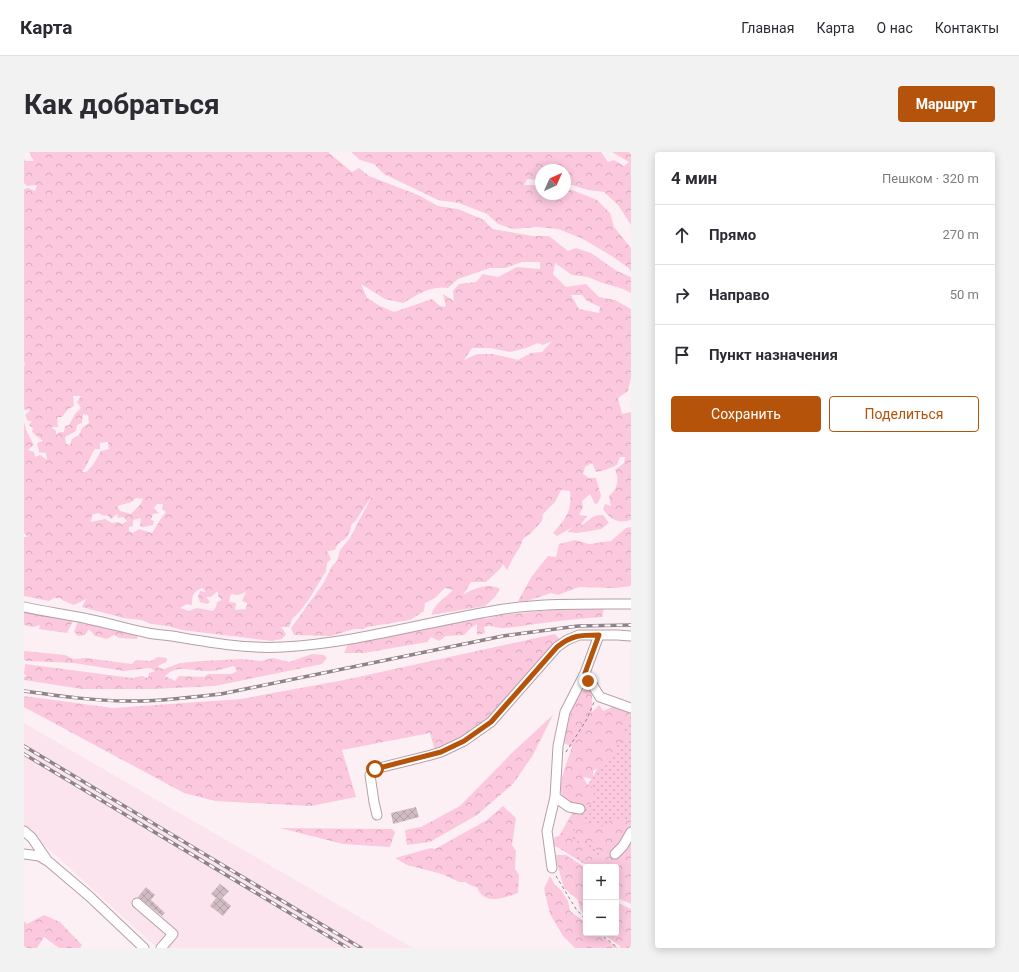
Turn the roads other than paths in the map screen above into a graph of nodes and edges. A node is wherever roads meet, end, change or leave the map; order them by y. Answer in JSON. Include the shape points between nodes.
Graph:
{"nodes":[{"id":1,"x":631,"y":604,"type":"edge"},
{"id":2,"x":24,"y":606,"type":"edge"},
{"id":3,"x":599,"y":635,"type":"junction"},
{"id":4,"x":631,"y":636,"type":"edge"},
{"id":5,"x":585,"y":673,"type":"junction"},
{"id":6,"x":631,"y":708,"type":"edge"},
{"id":7,"x":555,"y":797,"type":"junction"},
{"id":8,"x":580,"y":809,"type":"dead end"},
{"id":9,"x":377,"y":815,"type":"dead end"},
{"id":10,"x":24,"y":831,"type":"edge"},
{"id":11,"x":631,"y":832,"type":"edge"},
{"id":12,"x":24,"y":854,"type":"edge"},
{"id":13,"x":615,"y":854,"type":"dead end"},
{"id":14,"x":49,"y":862,"type":"junction"},
{"id":15,"x":552,"y":868,"type":"road end"},
{"id":16,"x":137,"y":903,"type":"dead end"},
{"id":17,"x":144,"y":948,"type":"edge"},
{"id":18,"x":161,"y":948,"type":"edge"}],
"edges":[{"from":1,"to":2,"type":"lane","via":[[544,605],[499,610],[384,633],[282,647],[250,647],[149,634]]},
{"from":3,"to":4,"type":"lane"},
{"from":3,"to":5,"type":"lane"},
{"from":3,"to":9,"type":"lane","via":[[579,635],[557,647],[491,722],[464,741],[436,754],[375,769],[370,776]]},
{"from":5,"to":6,"type":"lane","via":[[600,697]]},
{"from":5,"to":7,"type":"lane","via":[[565,712],[556,761]]},
{"from":7,"to":8,"type":"lane","via":[[569,806]]},
{"from":7,"to":15,"type":"lane","via":[[547,831]]},
{"from":10,"to":14,"type":"lane"},
{"from":11,"to":13,"type":"lane"},
{"from":12,"to":14,"type":"lane","via":[[39,856]]},
{"from":14,"to":17,"type":"lane"},
{"from":16,"to":18,"type":"lane","via":[[173,934]]}]}
